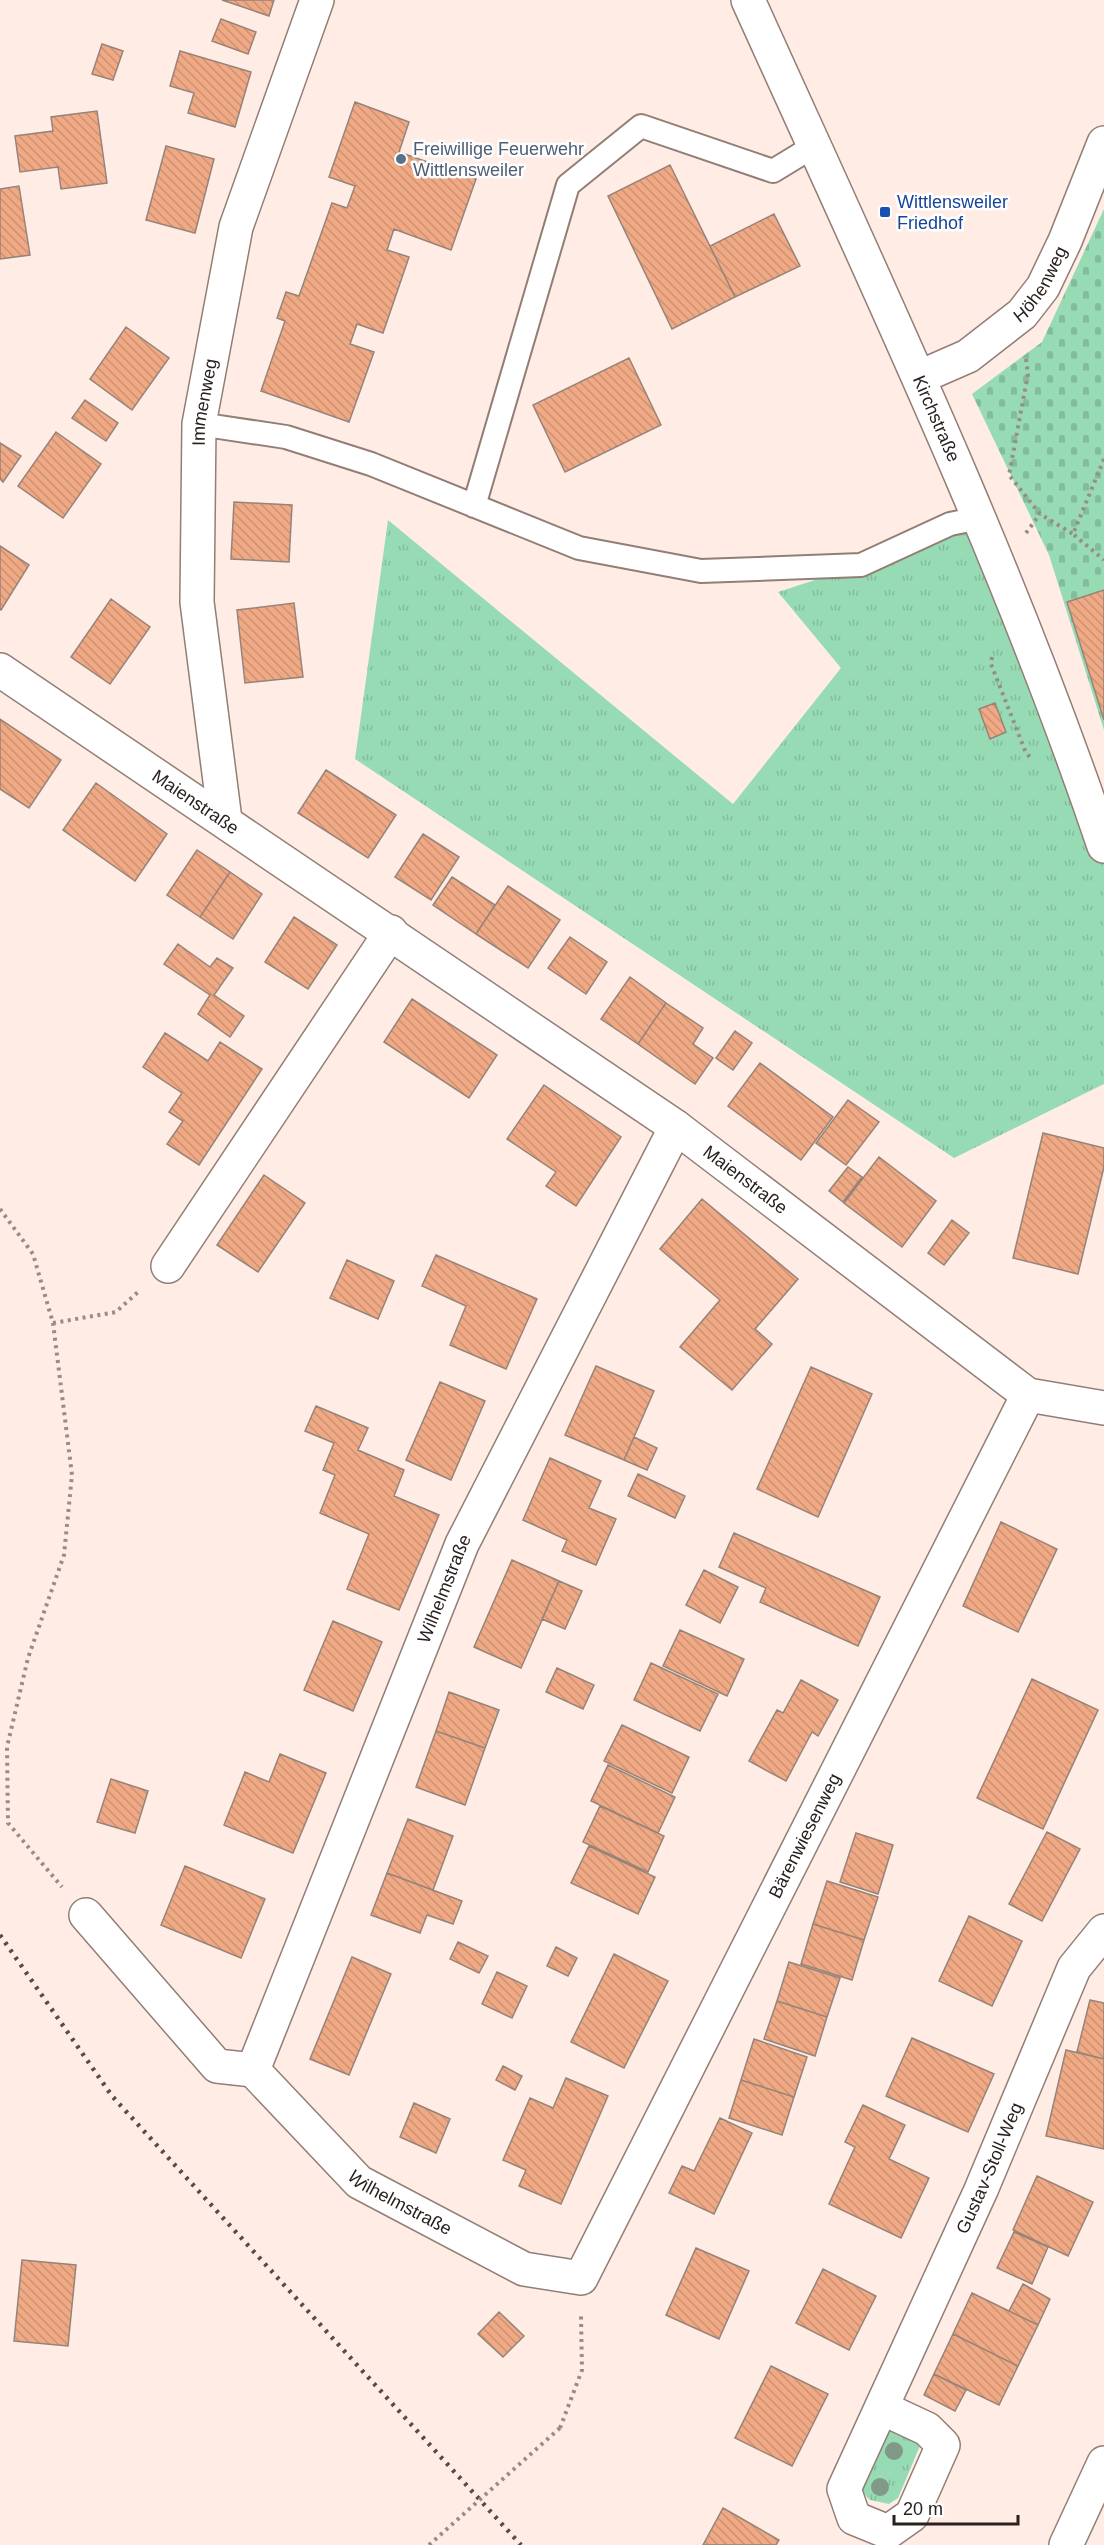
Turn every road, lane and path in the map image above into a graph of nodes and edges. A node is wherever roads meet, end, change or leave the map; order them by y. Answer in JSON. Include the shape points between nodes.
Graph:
{"nodes":[{"id":1,"x":317,"y":0,"type":"edge"},
{"id":2,"x":748,"y":0,"type":"edge"},
{"id":3,"x":1104,"y":143,"type":"edge"},
{"id":4,"x":814,"y":146,"type":"junction"},
{"id":5,"x":1022,"y":314,"type":"junction"},
{"id":6,"x":920,"y":377,"type":"junction"},
{"id":7,"x":199,"y":424,"type":"junction"},
{"id":8,"x":1104,"y":459,"type":"edge"},
{"id":9,"x":474,"y":506,"type":"junction"},
{"id":10,"x":978,"y":518,"type":"junction"},
{"id":11,"x":1073,"y":534,"type":"junction"},
{"id":12,"x":1104,"y":560,"type":"edge"},
{"id":13,"x":992,"y":664,"type":"dead end"},
{"id":14,"x":0,"y":670,"type":"edge"},
{"id":15,"x":1026,"y":753,"type":"dead end"},
{"id":16,"x":225,"y":820,"type":"junction"},
{"id":17,"x":1104,"y":846,"type":"edge"},
{"id":18,"x":391,"y":932,"type":"junction"},
{"id":19,"x":676,"y":1127,"type":"junction"},
{"id":20,"x":0,"y":1209,"type":"edge"},
{"id":21,"x":168,"y":1266,"type":"joint"},
{"id":22,"x":53,"y":1323,"type":"junction"},
{"id":23,"x":1028,"y":1395,"type":"junction"},
{"id":24,"x":1104,"y":1408,"type":"edge"},
{"id":25,"x":86,"y":1915,"type":"joint"},
{"id":26,"x":1104,"y":1931,"type":"edge"},
{"id":27,"x":253,"y":2070,"type":"junction"},
{"id":28,"x":581,"y":2278,"type":"junction"},
{"id":29,"x":882,"y":2408,"type":"dead end"},
{"id":30,"x":1104,"y":2463,"type":"edge"},
{"id":31,"x":429,"y":2545,"type":"edge"},
{"id":32,"x":1066,"y":2545,"type":"edge"}],
"edges":[{"from":1,"to":7,"type":"street","name":"Immenweg","via":[[236,227]]},
{"from":2,"to":4,"type":"street","name":"Kirchstraße"},
{"from":3,"to":5,"type":"street","name":"Höhenweg","via":[[1043,287]]},
{"from":4,"to":6,"type":"street","name":"Kirchstraße"},
{"from":4,"to":9,"type":"lane","via":[[773,171],[641,126],[568,185]]},
{"from":5,"to":6,"type":"street","name":"Höhenweg","via":[[968,356]]},
{"from":5,"to":11,"type":"path","via":[[1028,374],[1009,475],[1040,514]]},
{"from":6,"to":10,"type":"street","name":"Kirchstraße"},
{"from":7,"to":9,"type":"lane","via":[[286,437],[371,464]]},
{"from":7,"to":16,"type":"street","name":"Immenweg","via":[[197,602]]},
{"from":8,"to":11,"type":"path"},
{"from":9,"to":10,"type":"lane","via":[[579,548],[701,572],[861,565],[950,524]]},
{"from":10,"to":17,"type":"street","name":"Kirchstraße","via":[[1066,734]]},
{"from":11,"to":12,"type":"path"},
{"from":13,"to":15,"type":"path"},
{"from":14,"to":16,"type":"street","name":"Maienstraße"},
{"from":16,"to":18,"type":"street","name":"Maienstraße"},
{"from":18,"to":19,"type":"street","name":"Maienstraße"},
{"from":18,"to":21,"type":"street"},
{"from":19,"to":23,"type":"street","name":"Maienstraße"},
{"from":19,"to":27,"type":"street","name":"Wilhelmstraße","via":[[462,1544]]},
{"from":20,"to":22,"type":"path","via":[[33,1254]]},
{"from":21,"to":22,"type":"path","via":[[116,1312]]},
{"from":22,"to":25,"type":"path","via":[[72,1475],[64,1555],[28,1658],[7,1747],[8,1823]]},
{"from":23,"to":24,"type":"street","name":"Maienstraße"},
{"from":23,"to":28,"type":"street","name":"Bärenwiesenweg"},
{"from":25,"to":27,"type":"street","via":[[217,2066]]},
{"from":26,"to":29,"type":"street","name":"Gustav-Stoll-Weg","via":[[1074,1968],[981,2190]]},
{"from":27,"to":28,"type":"street","name":"Wilhelmstraße","via":[[359,2182],[524,2270]]},
{"from":28,"to":31,"type":"path","bridge":true,"via":[[582,2370],[560,2428]]},
{"from":30,"to":32,"type":"street"}]}
